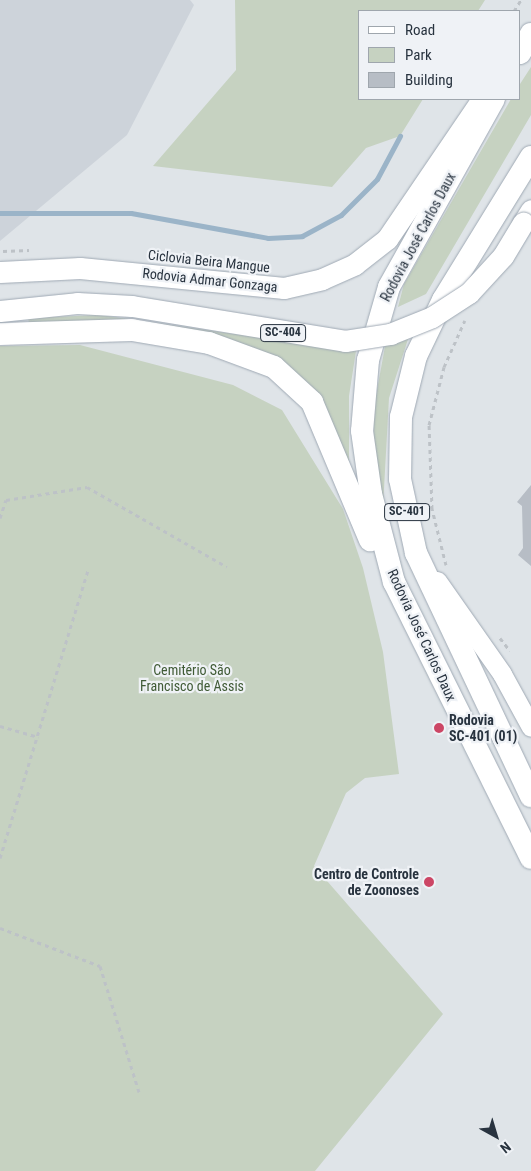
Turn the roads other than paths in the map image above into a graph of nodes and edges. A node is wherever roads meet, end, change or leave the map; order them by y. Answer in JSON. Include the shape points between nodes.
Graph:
{"nodes":[{"id":1,"x":531,"y":32,"type":"edge"},
{"id":2,"x":521,"y":45,"type":"edge"},
{"id":3,"x":521,"y":51,"type":"edge"},
{"id":4,"x":481,"y":100,"type":"edge"},
{"id":5,"x":493,"y":100,"type":"edge"},
{"id":6,"x":531,"y":157,"type":"edge"},
{"id":7,"x":527,"y":216,"type":"edge"},
{"id":8,"x":0,"y":272,"type":"edge"},
{"id":9,"x":0,"y":311,"type":"edge"},
{"id":10,"x":0,"y":334,"type":"edge"},
{"id":11,"x":416,"y":553,"type":"junction"},
{"id":12,"x":394,"y":582,"type":"junction"},
{"id":13,"x":531,"y":727,"type":"edge"},
{"id":14,"x":531,"y":796,"type":"edge"},
{"id":15,"x":531,"y":858,"type":"edge"}],
"edges":[{"from":1,"to":2,"type":"main road"},
{"from":1,"to":3,"type":"highway"},
{"from":4,"to":8,"type":"main road","name":"Rodovia Admar Gonzaga","via":[[387,239],[355,264],[322,279],[284,288],[89,269]]},
{"from":5,"to":12,"type":"highway","name":"Rodovia José Carlos Daux","number":"SC-401","via":[[389,287],[368,360],[363,439],[371,494]]},
{"from":6,"to":11,"type":"highway","name":"Rodovia José Carlos Daux","number":"SC-401","via":[[488,223],[416,356],[401,417],[400,479]]},
{"from":7,"to":9,"type":"main road","number":"SC-404","bridge":true,"via":[[503,256],[469,293],[432,317],[390,334],[345,341],[132,306],[77,303]]},
{"from":10,"to":12,"type":"highway","via":[[132,330],[209,343],[274,367],[312,402],[364,529]]},
{"from":11,"to":13,"type":"main road","via":[[502,674]]},
{"from":11,"to":14,"type":"highway","name":"Rodovia José Carlos Daux","number":"SC-401"},
{"from":12,"to":15,"type":"highway","name":"Rodovia José Carlos Daux","number":"SC-401"}]}
